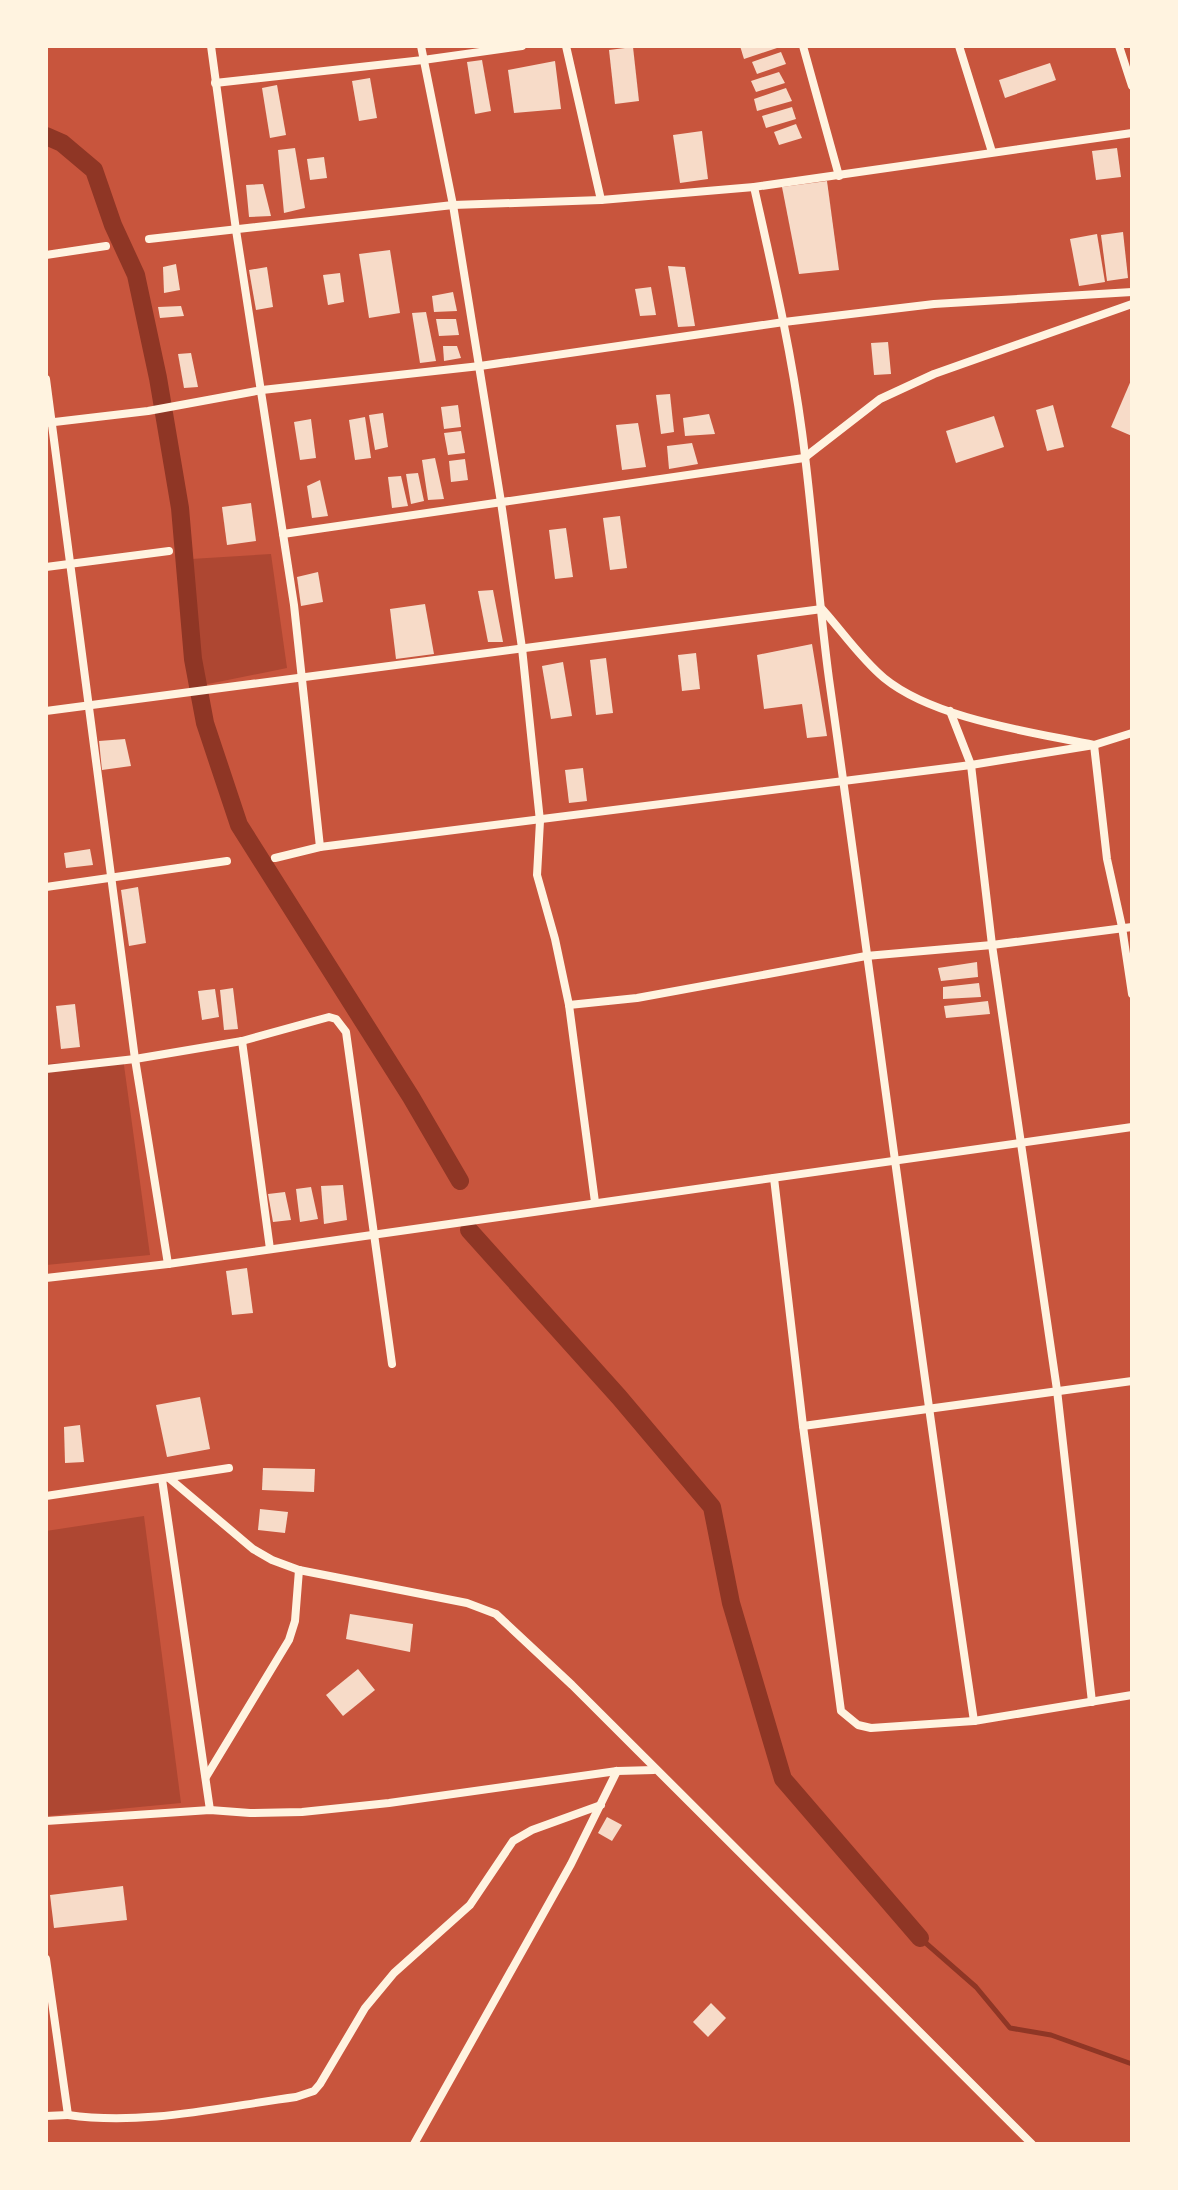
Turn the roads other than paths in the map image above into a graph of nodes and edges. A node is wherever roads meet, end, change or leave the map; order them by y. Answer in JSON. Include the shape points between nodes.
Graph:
{"nodes":[{"id":1,"x":211,"y":46,"type":"edge"},
{"id":2,"x":421,"y":46,"type":"edge"},
{"id":3,"x":522,"y":46,"type":"edge"},
{"id":4,"x":566,"y":46,"type":"edge"},
{"id":5,"x":803,"y":46,"type":"edge"},
{"id":6,"x":959,"y":46,"type":"edge"},
{"id":7,"x":1119,"y":46,"type":"edge"},
{"id":8,"x":423,"y":60,"type":"junction"},
{"id":9,"x":215,"y":83,"type":"junction"},
{"id":10,"x":1132,"y":86,"type":"edge"},
{"id":11,"x":1132,"y":133,"type":"edge"},
{"id":12,"x":992,"y":152,"type":"junction"},
{"id":13,"x":839,"y":176,"type":"junction"},
{"id":14,"x":754,"y":187,"type":"junction"},
{"id":15,"x":601,"y":200,"type":"junction"},
{"id":16,"x":453,"y":205,"type":"junction"},
{"id":17,"x":236,"y":230,"type":"junction"},
{"id":18,"x":149,"y":239,"type":"dead end"},
{"id":19,"x":106,"y":246,"type":"dead end"},
{"id":20,"x":46,"y":255,"type":"edge"},
{"id":21,"x":1132,"y":292,"type":"edge"},
{"id":22,"x":1132,"y":304,"type":"edge"},
{"id":23,"x":784,"y":322,"type":"junction"},
{"id":24,"x":480,"y":366,"type":"junction"},
{"id":25,"x":46,"y":379,"type":"edge"},
{"id":26,"x":262,"y":390,"type":"junction"},
{"id":27,"x":49,"y":423,"type":"edge"},
{"id":28,"x":804,"y":458,"type":"junction"},
{"id":29,"x":501,"y":502,"type":"junction"},
{"id":30,"x":283,"y":534,"type":"junction"},
{"id":31,"x":169,"y":551,"type":"dead end"},
{"id":32,"x":69,"y":564,"type":"junction"},
{"id":33,"x":46,"y":567,"type":"edge"},
{"id":34,"x":822,"y":609,"type":"junction"},
{"id":35,"x":522,"y":648,"type":"junction"},
{"id":36,"x":302,"y":677,"type":"junction"},
{"id":37,"x":88,"y":706,"type":"junction"},
{"id":38,"x":46,"y":711,"type":"edge"},
{"id":39,"x":950,"y":711,"type":"junction"},
{"id":40,"x":1132,"y":733,"type":"edge"},
{"id":41,"x":1094,"y":745,"type":"junction"},
{"id":42,"x":971,"y":765,"type":"junction"},
{"id":43,"x":844,"y":780,"type":"junction"},
{"id":44,"x":540,"y":821,"type":"junction"},
{"id":45,"x":320,"y":847,"type":"junction"},
{"id":46,"x":275,"y":858,"type":"dead end"},
{"id":47,"x":227,"y":861,"type":"dead end"},
{"id":48,"x":112,"y":877,"type":"junction"},
{"id":49,"x":46,"y":887,"type":"edge"},
{"id":50,"x":1122,"y":927,"type":"junction"},
{"id":51,"x":1132,"y":927,"type":"edge"},
{"id":52,"x":992,"y":945,"type":"junction"},
{"id":53,"x":866,"y":956,"type":"junction"},
{"id":54,"x":1132,"y":994,"type":"edge"},
{"id":55,"x":569,"y":1005,"type":"junction"},
{"id":56,"x":242,"y":1041,"type":"junction"},
{"id":57,"x":135,"y":1059,"type":"junction"},
{"id":58,"x":46,"y":1069,"type":"edge"},
{"id":59,"x":1132,"y":1127,"type":"edge"},
{"id":60,"x":1022,"y":1142,"type":"junction"},
{"id":61,"x":896,"y":1160,"type":"junction"},
{"id":62,"x":774,"y":1178,"type":"junction"},
{"id":63,"x":595,"y":1202,"type":"junction"},
{"id":64,"x":375,"y":1233,"type":"junction"},
{"id":65,"x":270,"y":1249,"type":"junction"},
{"id":66,"x":168,"y":1264,"type":"junction"},
{"id":67,"x":46,"y":1278,"type":"edge"},
{"id":68,"x":392,"y":1364,"type":"dead end"},
{"id":69,"x":1132,"y":1381,"type":"edge"},
{"id":70,"x":1057,"y":1390,"type":"junction"},
{"id":71,"x":927,"y":1408,"type":"junction"},
{"id":72,"x":803,"y":1426,"type":"junction"},
{"id":73,"x":229,"y":1468,"type":"dead end"},
{"id":74,"x":166,"y":1479,"type":"junction"},
{"id":75,"x":46,"y":1496,"type":"edge"},
{"id":76,"x":299,"y":1570,"type":"junction"},
{"id":77,"x":1132,"y":1695,"type":"edge"},
{"id":78,"x":1092,"y":1702,"type":"junction"},
{"id":79,"x":974,"y":1721,"type":"junction"},
{"id":80,"x":654,"y":1770,"type":"junction"},
{"id":81,"x":617,"y":1771,"type":"junction"},
{"id":82,"x":206,"y":1779,"type":"junction"},
{"id":83,"x":601,"y":1805,"type":"junction"},
{"id":84,"x":210,"y":1810,"type":"junction"},
{"id":85,"x":46,"y":1821,"type":"edge"},
{"id":86,"x":46,"y":1959,"type":"edge"},
{"id":87,"x":68,"y":2115,"type":"junction"},
{"id":88,"x":46,"y":2116,"type":"edge"},
{"id":89,"x":414,"y":2144,"type":"edge"},
{"id":90,"x":1032,"y":2144,"type":"edge"}],
"edges":[{"from":1,"to":9,"type":"street"},
{"from":2,"to":8,"type":"street"},
{"from":3,"to":8,"type":"street"},
{"from":4,"to":15,"type":"street"},
{"from":5,"to":13,"type":"street"},
{"from":6,"to":12,"type":"street"},
{"from":7,"to":10,"type":"street"},
{"from":8,"to":9,"type":"street"},
{"from":8,"to":16,"type":"street"},
{"from":9,"to":17,"type":"street"},
{"from":11,"to":12,"type":"street"},
{"from":12,"to":13,"type":"street"},
{"from":13,"to":14,"type":"street"},
{"from":14,"to":15,"type":"street"},
{"from":14,"to":23,"type":"street"},
{"from":15,"to":16,"type":"street"},
{"from":16,"to":17,"type":"street"},
{"from":16,"to":24,"type":"street"},
{"from":17,"to":18,"type":"street"},
{"from":17,"to":26,"type":"street"},
{"from":19,"to":20,"type":"street"},
{"from":21,"to":23,"type":"street","via":[[934,304]]},
{"from":22,"to":28,"type":"street","via":[[947,369],[880,399]]},
{"from":23,"to":24,"type":"street"},
{"from":23,"to":28,"type":"street"},
{"from":24,"to":26,"type":"street"},
{"from":24,"to":29,"type":"street"},
{"from":25,"to":27,"type":"street"},
{"from":26,"to":27,"type":"street"},
{"from":26,"to":30,"type":"street"},
{"from":27,"to":32,"type":"street"},
{"from":28,"to":29,"type":"street"},
{"from":28,"to":34,"type":"street"},
{"from":29,"to":30,"type":"street"},
{"from":29,"to":35,"type":"street"},
{"from":30,"to":36,"type":"street"},
{"from":31,"to":32,"type":"street"},
{"from":32,"to":33,"type":"street"},
{"from":32,"to":37,"type":"street"},
{"from":34,"to":35,"type":"street"},
{"from":34,"to":39,"type":"street","via":[[884,677]]},
{"from":34,"to":43,"type":"street"},
{"from":35,"to":36,"type":"street"},
{"from":35,"to":44,"type":"street"},
{"from":36,"to":37,"type":"street"},
{"from":36,"to":45,"type":"street"},
{"from":37,"to":38,"type":"street"},
{"from":37,"to":48,"type":"street"},
{"from":39,"to":41,"type":"street"},
{"from":39,"to":42,"type":"street"},
{"from":40,"to":41,"type":"street"},
{"from":41,"to":42,"type":"street"},
{"from":41,"to":50,"type":"street","via":[[1107,859]]},
{"from":42,"to":43,"type":"street"},
{"from":42,"to":52,"type":"street"},
{"from":43,"to":44,"type":"street"},
{"from":43,"to":53,"type":"street"},
{"from":44,"to":45,"type":"street"},
{"from":44,"to":55,"type":"street","via":[[537,875]]},
{"from":45,"to":46,"type":"street"},
{"from":47,"to":48,"type":"street"},
{"from":48,"to":49,"type":"street"},
{"from":48,"to":57,"type":"street"},
{"from":50,"to":51,"type":"street"},
{"from":50,"to":52,"type":"street"},
{"from":50,"to":54,"type":"street"},
{"from":52,"to":53,"type":"street"},
{"from":52,"to":60,"type":"street"},
{"from":53,"to":55,"type":"street","via":[[637,998]]},
{"from":53,"to":61,"type":"street"},
{"from":55,"to":63,"type":"street"},
{"from":56,"to":57,"type":"street"},
{"from":56,"to":64,"type":"street","via":[[329,1017],[346,1032]]},
{"from":56,"to":65,"type":"street"},
{"from":57,"to":58,"type":"street"},
{"from":57,"to":66,"type":"street"},
{"from":59,"to":60,"type":"street"},
{"from":60,"to":61,"type":"street"},
{"from":60,"to":70,"type":"street"},
{"from":61,"to":62,"type":"street"},
{"from":61,"to":71,"type":"street"},
{"from":62,"to":63,"type":"street"},
{"from":62,"to":72,"type":"street"},
{"from":63,"to":64,"type":"street"},
{"from":64,"to":65,"type":"street"},
{"from":64,"to":68,"type":"street"},
{"from":65,"to":66,"type":"street"},
{"from":66,"to":67,"type":"street"},
{"from":69,"to":70,"type":"street"},
{"from":70,"to":71,"type":"street"},
{"from":70,"to":78,"type":"street"},
{"from":71,"to":72,"type":"street"},
{"from":71,"to":79,"type":"street"},
{"from":72,"to":79,"type":"street","via":[[841,1711],[871,1728]]},
{"from":73,"to":74,"type":"street"},
{"from":74,"to":75,"type":"street"},
{"from":74,"to":76,"type":"street","via":[[253,1549]]},
{"from":74,"to":82,"type":"street"},
{"from":76,"to":80,"type":"street","via":[[467,1603],[496,1614]]},
{"from":76,"to":82,"type":"street","via":[[289,1640]]},
{"from":77,"to":78,"type":"street"},
{"from":78,"to":79,"type":"street"},
{"from":80,"to":81,"type":"street"},
{"from":80,"to":90,"type":"street"},
{"from":81,"to":83,"type":"street"},
{"from":81,"to":84,"type":"street","via":[[302,1812]]},
{"from":82,"to":84,"type":"street"},
{"from":83,"to":87,"type":"street","via":[[513,1841],[470,1905],[394,1973],[365,2008],[314,2091],[137,2118]]},
{"from":83,"to":89,"type":"street"},
{"from":84,"to":85,"type":"street"},
{"from":86,"to":87,"type":"street"},
{"from":87,"to":88,"type":"street"}]}
